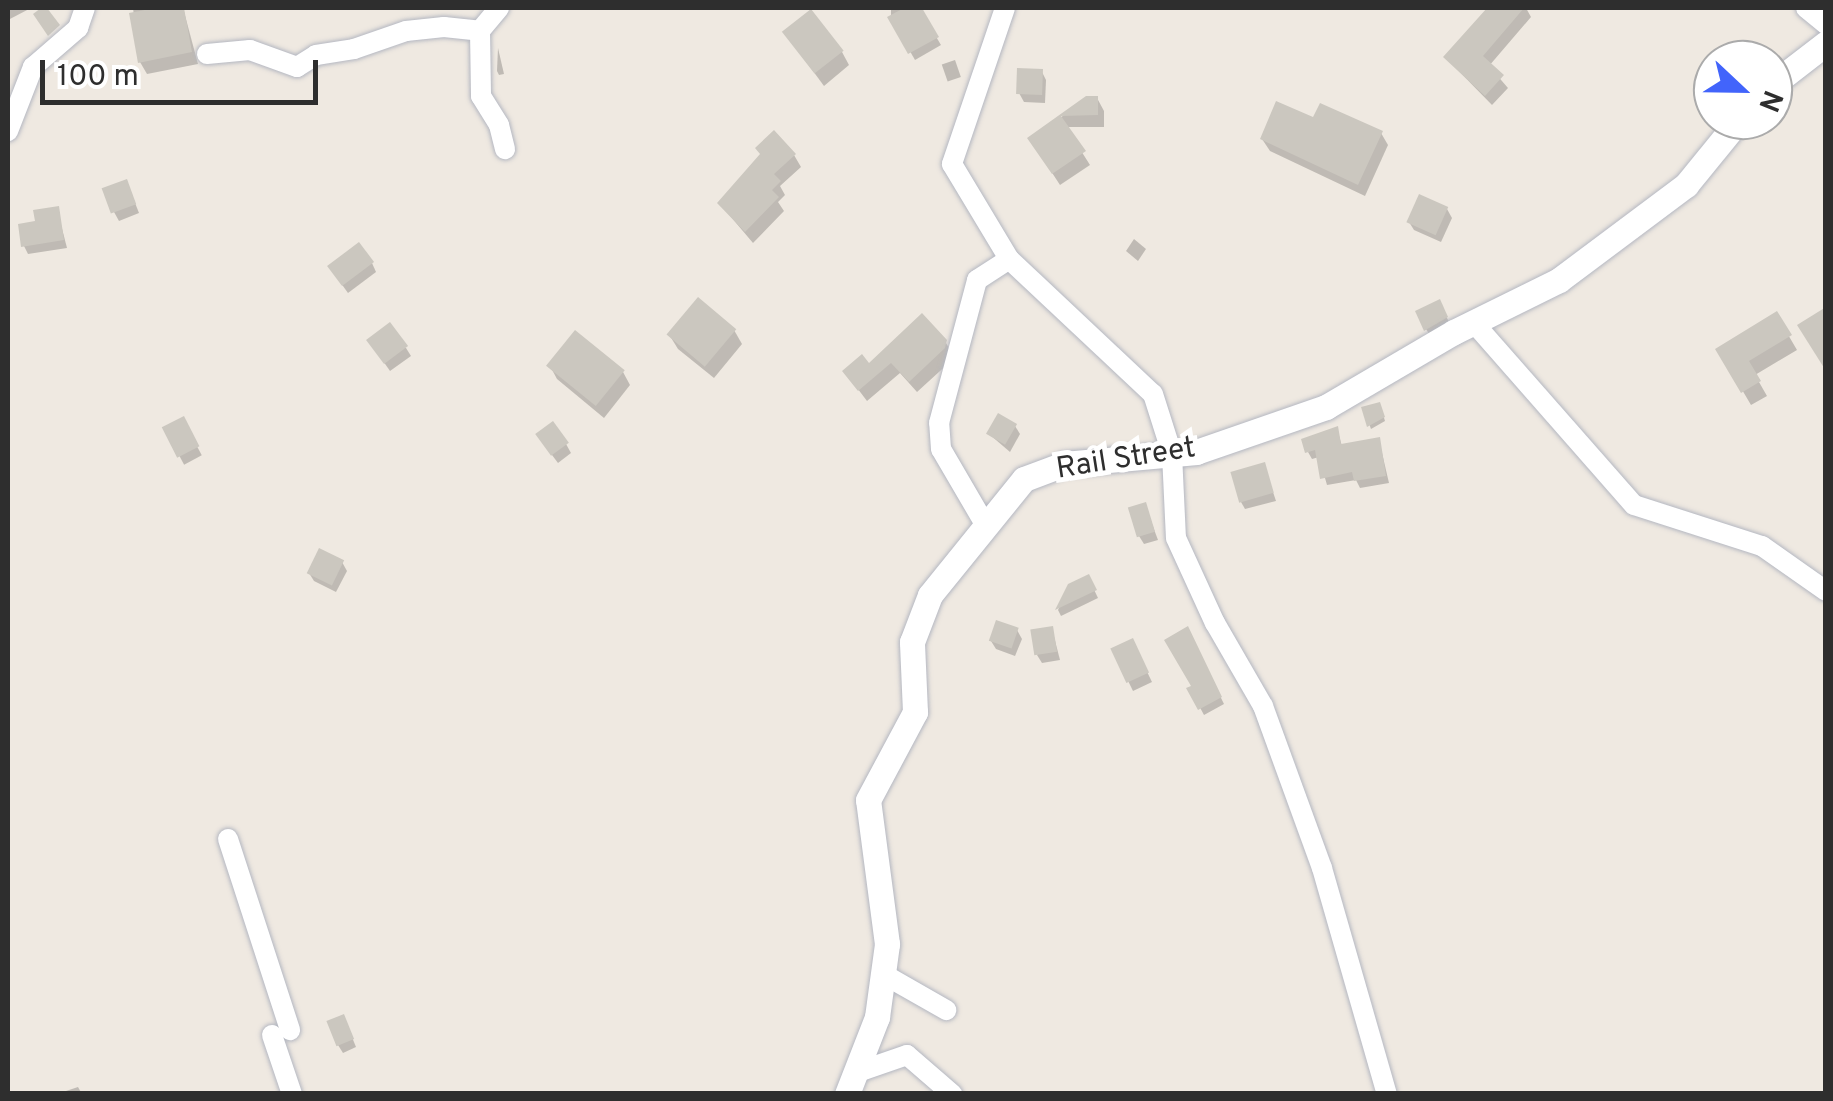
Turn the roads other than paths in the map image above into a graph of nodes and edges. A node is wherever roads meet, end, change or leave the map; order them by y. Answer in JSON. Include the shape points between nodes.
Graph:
{"nodes":[{"id":1,"x":85,"y":8,"type":"edge"},
{"id":2,"x":500,"y":8,"type":"edge"},
{"id":3,"x":1004,"y":8,"type":"edge"},
{"id":4,"x":1806,"y":8,"type":"edge"},
{"id":5,"x":1826,"y":24,"type":"edge"},
{"id":6,"x":480,"y":31,"type":"junction"},
{"id":7,"x":1826,"y":43,"type":"edge"},
{"id":8,"x":207,"y":54,"type":"dead end"},
{"id":9,"x":1793,"y":69,"type":"edge"},
{"id":10,"x":8,"y":131,"type":"edge"},
{"id":11,"x":1722,"y":140,"type":"edge"},
{"id":12,"x":505,"y":149,"type":"dead end"},
{"id":13,"x":1009,"y":259,"type":"junction"},
{"id":14,"x":1474,"y":322,"type":"junction"},
{"id":15,"x":1172,"y":454,"type":"junction"},
{"id":16,"x":986,"y":526,"type":"junction"},
{"id":17,"x":1826,"y":591,"type":"edge"},
{"id":18,"x":228,"y":840,"type":"dead end"},
{"id":19,"x":883,"y":974,"type":"junction"},
{"id":20,"x":946,"y":1010,"type":"dead end"},
{"id":21,"x":851,"y":1083,"type":"edge"},
{"id":22,"x":292,"y":1094,"type":"edge"},
{"id":23,"x":952,"y":1094,"type":"edge"},
{"id":24,"x":1387,"y":1094,"type":"edge"}],
"edges":[{"from":1,"to":10,"type":"street","via":[[78,28],[33,67]]},
{"from":2,"to":6,"type":"street"},
{"from":3,"to":13,"type":"street","via":[[952,164]]},
{"from":4,"to":5,"type":"street"},
{"from":6,"to":8,"type":"street","via":[[406,31],[316,54],[297,67],[250,50]]},
{"from":6,"to":12,"type":"street","via":[[481,96]]},
{"from":7,"to":9,"type":"street"},
{"from":11,"to":14,"type":"street","name":"Rail Street","via":[[1686,184],[1558,280]]},
{"from":13,"to":15,"type":"street","via":[[1152,394]]},
{"from":13,"to":16,"type":"street","via":[[977,280],[939,423],[941,449]]},
{"from":14,"to":15,"type":"street","name":"Rail Street","via":[[1326,407],[1196,452]]},
{"from":14,"to":17,"type":"street","via":[[1634,505],[1762,546]]},
{"from":15,"to":16,"type":"street","name":"Rail Street","via":[[1064,464],[1024,480]]},
{"from":15,"to":24,"type":"street","via":[[1176,538],[1263,706],[1322,868]]},
{"from":16,"to":19,"type":"street","name":"Rail Street","via":[[930,596],[912,642],[915,712],[868,800],[887,944]]},
{"from":18,"to":22,"type":"street"},
{"from":19,"to":20,"type":"street"},
{"from":19,"to":21,"type":"street","name":"Rail Street","via":[[877,1017]]},
{"from":21,"to":23,"type":"street","via":[[906,1055]]}]}
